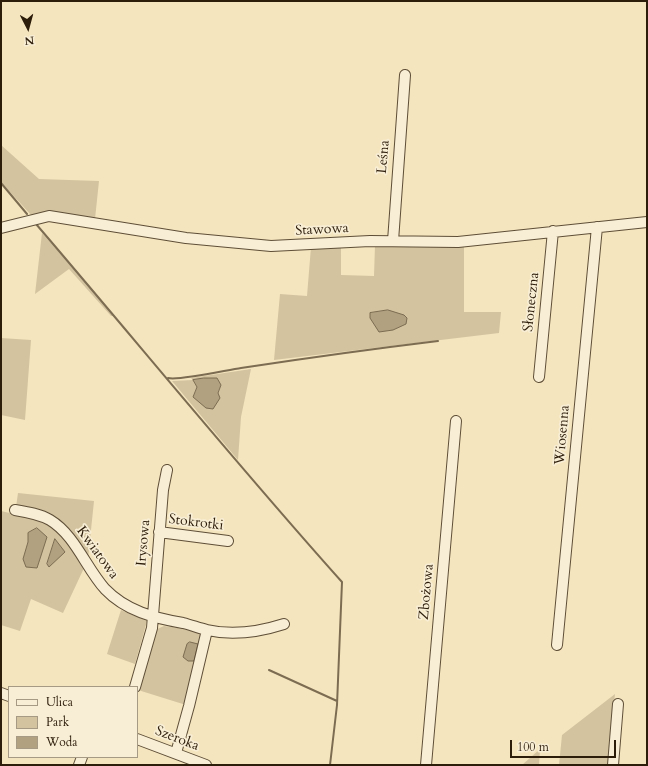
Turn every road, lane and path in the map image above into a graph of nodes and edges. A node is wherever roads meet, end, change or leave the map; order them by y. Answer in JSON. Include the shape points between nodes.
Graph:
{"nodes":[{"id":1,"x":405,"y":75,"type":"dead end"},
{"id":2,"x":647,"y":222,"type":"edge"},
{"id":3,"x":597,"y":227,"type":"junction"},
{"id":4,"x":1,"y":228,"type":"edge"},
{"id":5,"x":554,"y":231,"type":"junction"},
{"id":6,"x":393,"y":241,"type":"junction"},
{"id":7,"x":539,"y":376,"type":"dead end"},
{"id":8,"x":456,"y":420,"type":"dead end"},
{"id":9,"x":167,"y":470,"type":"dead end"},
{"id":10,"x":15,"y":510,"type":"dead end"},
{"id":11,"x":159,"y":532,"type":"junction"},
{"id":12,"x":228,"y":541,"type":"dead end"},
{"id":13,"x":153,"y":618,"type":"junction"},
{"id":14,"x":284,"y":624,"type":"dead end"},
{"id":15,"x":207,"y":630,"type":"junction"},
{"id":16,"x":558,"y":645,"type":"dead end"},
{"id":17,"x":135,"y":686,"type":"edge"},
{"id":18,"x":618,"y":704,"type":"dead end"},
{"id":19,"x":138,"y":739,"type":"edge"},
{"id":20,"x":176,"y":753,"type":"junction"},
{"id":21,"x":206,"y":765,"type":"edge"},
{"id":22,"x":426,"y":765,"type":"edge"},
{"id":23,"x":613,"y":765,"type":"edge"}],
"edges":[{"from":1,"to":6,"type":"street","name":"Leśna"},
{"from":2,"to":3,"type":"street","name":"Stawowa"},
{"from":3,"to":5,"type":"street","name":"Stawowa"},
{"from":3,"to":16,"type":"street","name":"Wiosenna"},
{"from":4,"to":6,"type":"street","name":"Stawowa","via":[[49,216],[186,238],[272,246]]},
{"from":5,"to":6,"type":"street","name":"Stawowa","via":[[458,242]]},
{"from":5,"to":7,"type":"street","name":"Słoneczna"},
{"from":8,"to":22,"type":"street","name":"Zbożowa"},
{"from":9,"to":11,"type":"street","name":"Irysowa"},
{"from":10,"to":13,"type":"street","name":"Kwiatowa","via":[[40,516],[56,524],[70,539],[97,579],[118,601]]},
{"from":11,"to":12,"type":"street","name":"Stokrotki"},
{"from":11,"to":13,"type":"street","name":"Irysowa"},
{"from":13,"to":15,"type":"street","name":"Kwiatowa"},
{"from":13,"to":17,"type":"street"},
{"from":14,"to":15,"type":"street","name":"Kwiatowa","via":[[246,632],[226,633]]},
{"from":15,"to":20,"type":"street"},
{"from":18,"to":23,"type":"street"},
{"from":19,"to":20,"type":"street","name":"Szeroka"},
{"from":20,"to":21,"type":"street","name":"Szeroka"}]}
